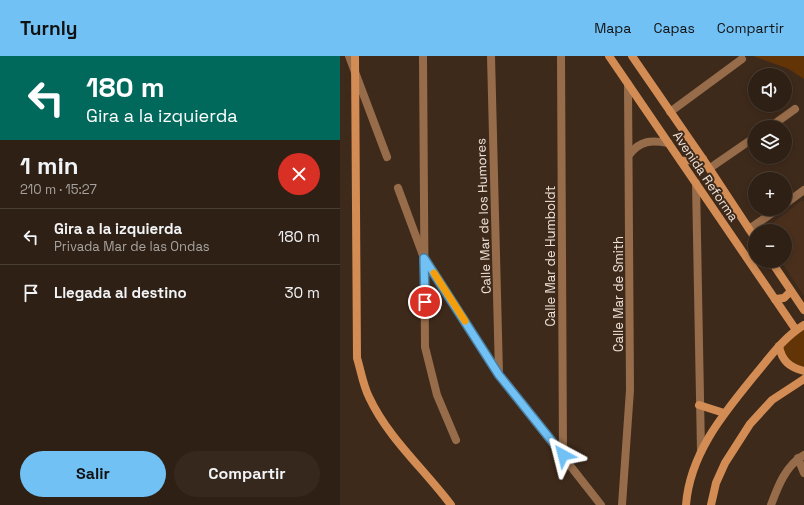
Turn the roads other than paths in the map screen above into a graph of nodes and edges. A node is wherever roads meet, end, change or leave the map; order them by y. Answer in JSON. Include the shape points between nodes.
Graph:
{"nodes":[{"id":1,"x":349,"y":56,"type":"edge"},
{"id":2,"x":355,"y":56,"type":"edge"},
{"id":3,"x":423,"y":56,"type":"edge"},
{"id":4,"x":491,"y":56,"type":"edge"},
{"id":5,"x":560,"y":56,"type":"edge"},
{"id":6,"x":566,"y":56,"type":"edge"},
{"id":7,"x":609,"y":56,"type":"edge"},
{"id":8,"x":632,"y":56,"type":"edge"},
{"id":9,"x":742,"y":59,"type":"dead end"},
{"id":10,"x":561,"y":72,"type":"junction"},
{"id":11,"x":356,"y":73,"type":"junction"},
{"id":12,"x":628,"y":84,"type":"junction"},
{"id":13,"x":795,"y":109,"type":"dead end"},
{"id":14,"x":670,"y":112,"type":"junction"},
{"id":15,"x":780,"y":120,"type":"edge"},
{"id":16,"x":748,"y":142,"type":"edge"},
{"id":17,"x":668,"y":143,"type":"junction"},
{"id":18,"x":629,"y":155,"type":"junction"},
{"id":19,"x":387,"y":157,"type":"dead end"},
{"id":20,"x":704,"y":159,"type":"junction"},
{"id":21,"x":681,"y":161,"type":"junction"},
{"id":22,"x":710,"y":168,"type":"junction"},
{"id":23,"x":696,"y":184,"type":"junction"},
{"id":24,"x":398,"y":188,"type":"dead end"},
{"id":25,"x":804,"y":191,"type":"edge"},
{"id":26,"x":792,"y":199,"type":"edge"},
{"id":27,"x":768,"y":216,"type":"edge"},
{"id":28,"x":756,"y":224,"type":"edge"},
{"id":29,"x":748,"y":227,"type":"edge"},
{"id":30,"x":424,"y":258,"type":"junction"},
{"id":31,"x":775,"y":268,"type":"edge"},
{"id":32,"x":790,"y":291,"type":"junction"},
{"id":33,"x":775,"y":299,"type":"junction"},
{"id":34,"x":804,"y":310,"type":"edge"},
{"id":35,"x":804,"y":325,"type":"edge"},
{"id":36,"x":796,"y":330,"type":"junction"},
{"id":37,"x":779,"y":346,"type":"junction"},
{"id":38,"x":804,"y":371,"type":"edge"},
{"id":39,"x":499,"y":375,"type":"junction"},
{"id":40,"x":804,"y":379,"type":"edge"},
{"id":41,"x":699,"y":405,"type":"junction"},
{"id":42,"x":724,"y":413,"type":"junction"},
{"id":43,"x":456,"y":440,"type":"dead end"},
{"id":44,"x":701,"y":451,"type":"junction"},
{"id":45,"x":563,"y":455,"type":"junction"},
{"id":46,"x":801,"y":457,"type":"edge"},
{"id":47,"x":804,"y":473,"type":"edge"},
{"id":48,"x":451,"y":505,"type":"edge"},
{"id":49,"x":601,"y":505,"type":"edge"},
{"id":50,"x":622,"y":505,"type":"edge"},
{"id":51,"x":686,"y":505,"type":"edge"},
{"id":52,"x":711,"y":505,"type":"edge"},
{"id":53,"x":771,"y":505,"type":"edge"}],
"edges":[{"from":1,"to":11,"type":"street"},
{"from":2,"to":11,"type":"main road"},
{"from":3,"to":30,"type":"street"},
{"from":4,"to":39,"type":"street","name":"Calle Mar de los Humores"},
{"from":5,"to":10,"type":"street","name":"Calle Mar de Humboldt"},
{"from":6,"to":10,"type":"street"},
{"from":7,"to":12,"type":"main road","name":"Avenida Reforma"},
{"from":8,"to":14,"type":"main road","name":"Avenida Reforma"},
{"from":9,"to":14,"type":"street"},
{"from":10,"to":45,"type":"street","name":"Calle Mar de Humboldt"},
{"from":11,"to":19,"type":"street"},
{"from":11,"to":48,"type":"main road","via":[[357,358],[369,396],[393,437]]},
{"from":12,"to":17,"type":"main road","name":"Avenida Reforma"},
{"from":12,"to":18,"type":"street","name":"Calle Mar de Smith"},
{"from":13,"to":15,"type":"street"},
{"from":14,"to":20,"type":"main road","name":"Avenida Reforma"},
{"from":16,"to":22,"type":"street"},
{"from":17,"to":18,"type":"street","via":[[650,140],[638,146]]},
{"from":17,"to":21,"type":"main road","name":"Avenida Reforma"},
{"from":18,"to":50,"type":"street","name":"Calle Mar de Smith","via":[[630,390]]},
{"from":20,"to":21,"type":"main road"},
{"from":20,"to":22,"type":"main road","name":"Avenida Reforma"},
{"from":21,"to":23,"type":"main road","name":"Avenida Reforma"},
{"from":22,"to":29,"type":"main road","name":"Avenida Reforma"},
{"from":23,"to":33,"type":"main road","name":"Avenida Reforma"},
{"from":23,"to":41,"type":"street"},
{"from":24,"to":30,"type":"street"},
{"from":25,"to":26,"type":"street"},
{"from":27,"to":28,"type":"street"},
{"from":30,"to":39,"type":"street"},
{"from":30,"to":43,"type":"street","via":[[425,347],[437,395]]},
{"from":31,"to":32,"type":"main road"},
{"from":32,"to":33,"type":"main road","via":[[784,298]]},
{"from":32,"to":34,"type":"main road"},
{"from":33,"to":36,"type":"main road","name":"Avenida Reforma"},
{"from":35,"to":36,"type":"main road"},
{"from":36,"to":37,"type":"main road"},
{"from":37,"to":38,"type":"main road","via":[[784,361]]},
{"from":37,"to":42,"type":"main road"},
{"from":39,"to":45,"type":"street"},
{"from":40,"to":52,"type":"main road","via":[[772,400],[750,424],[725,463],[716,483]]},
{"from":41,"to":42,"type":"main road"},
{"from":41,"to":44,"type":"street"},
{"from":42,"to":44,"type":"main road"},
{"from":44,"to":51,"type":"main road","via":[[692,474]]},
{"from":45,"to":49,"type":"street"},
{"from":46,"to":47,"type":"street"},
{"from":46,"to":53,"type":"street","via":[[786,472]]}]}
